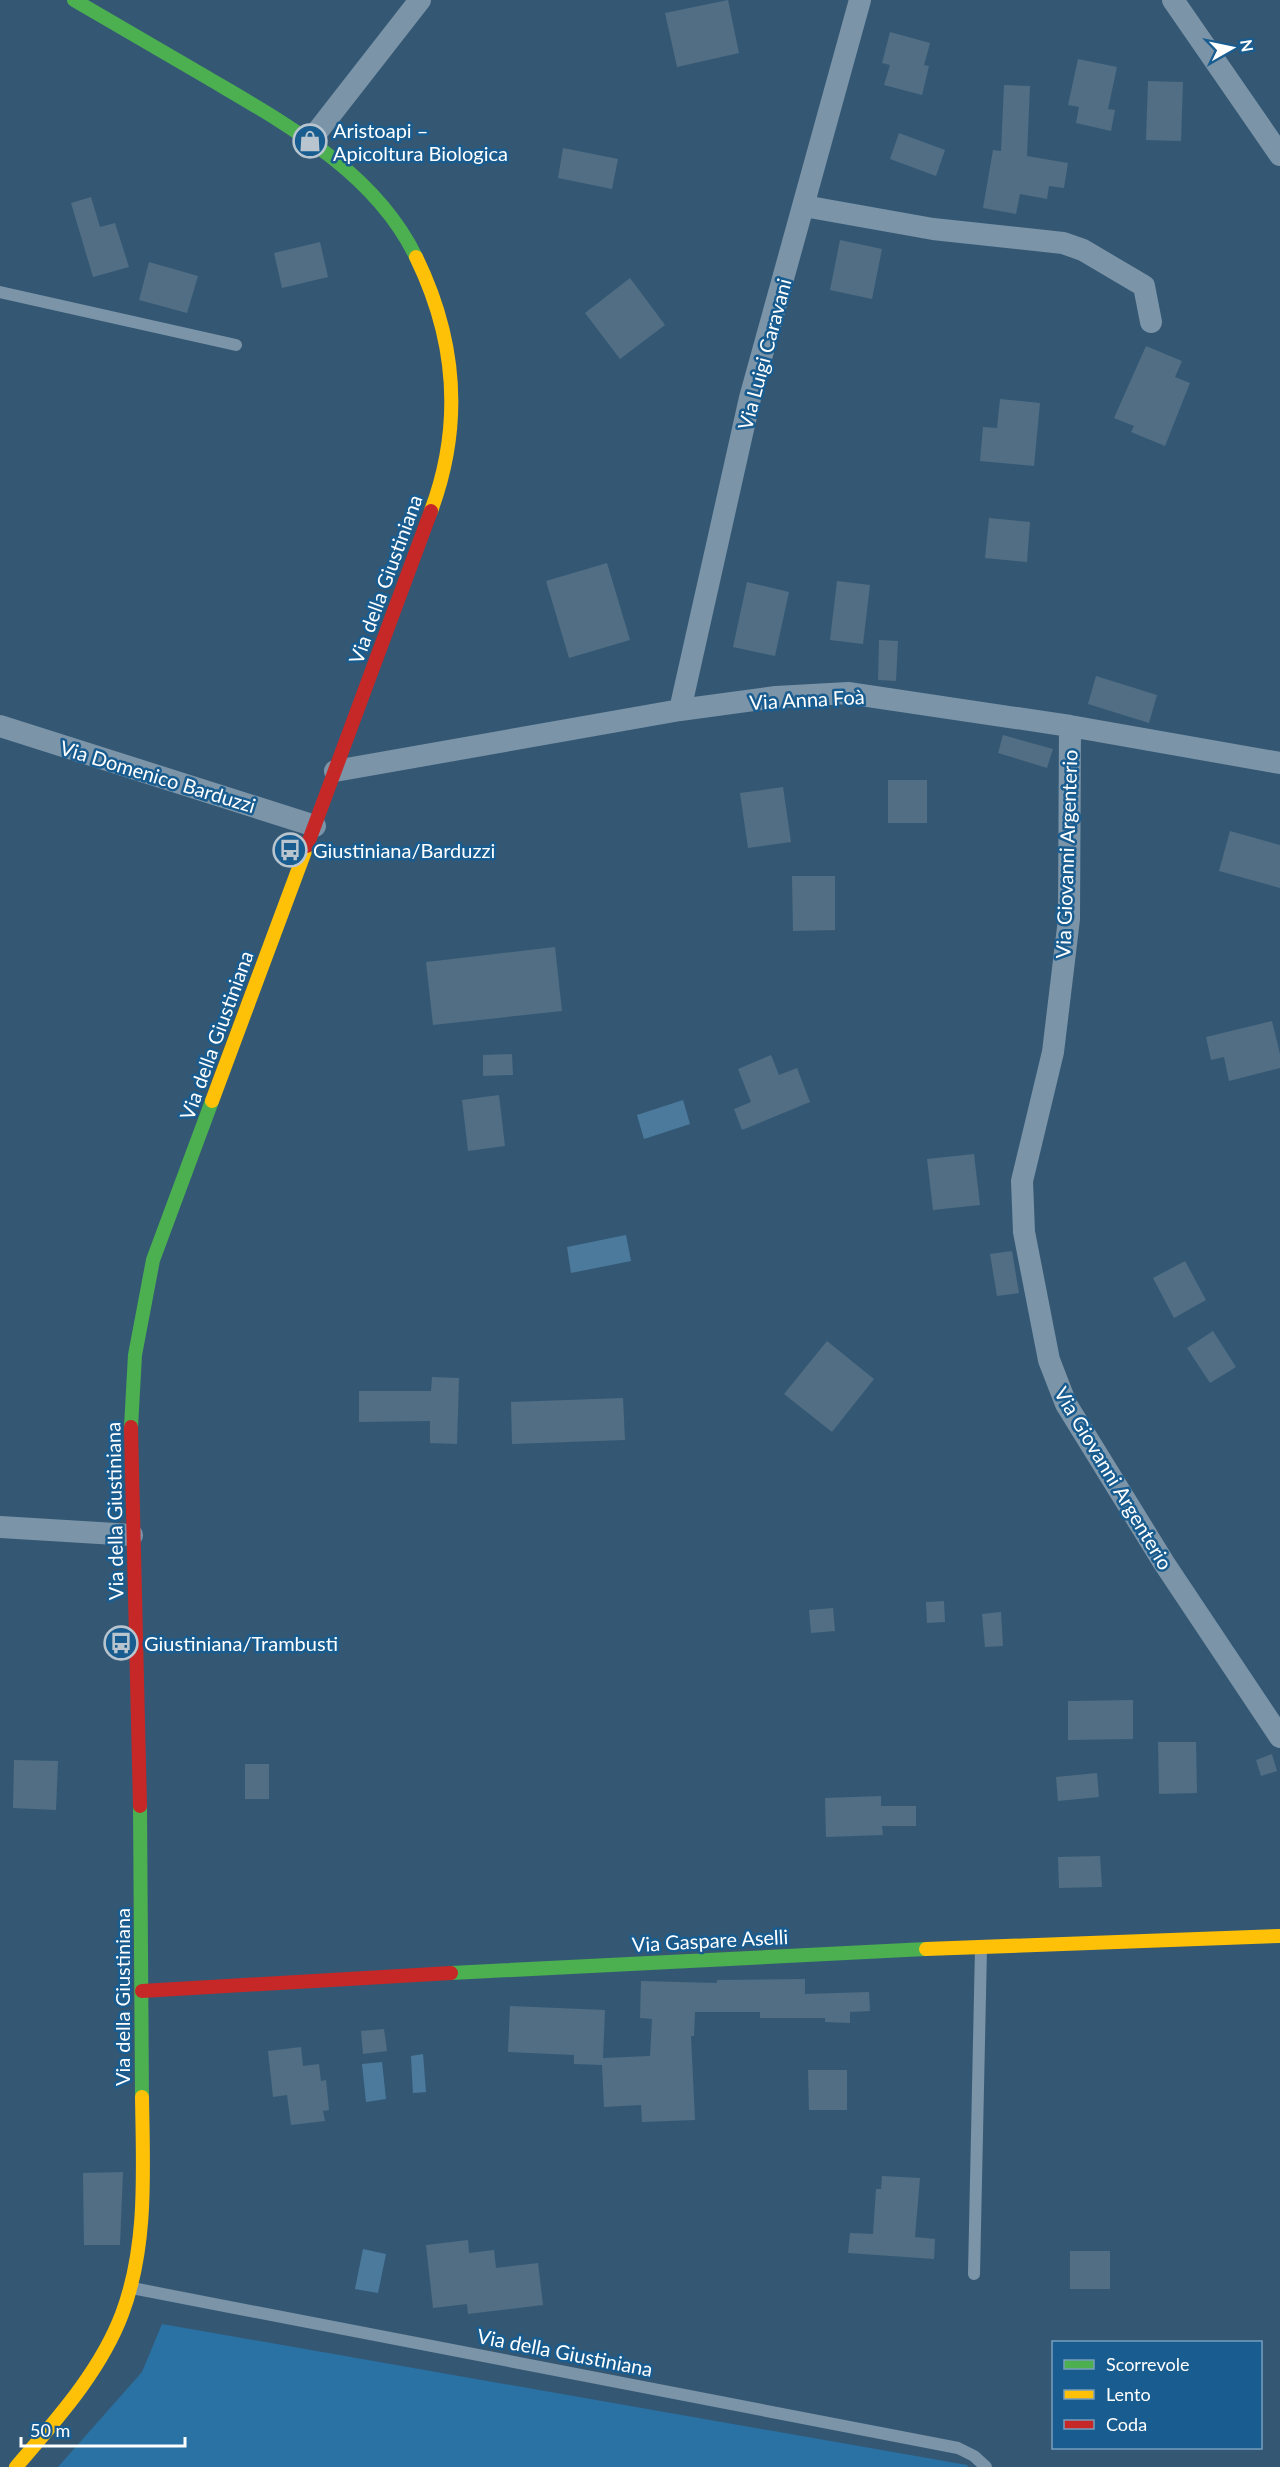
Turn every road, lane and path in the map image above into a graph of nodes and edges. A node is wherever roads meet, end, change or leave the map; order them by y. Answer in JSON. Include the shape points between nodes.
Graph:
{"nodes":[{"id":1,"x":74,"y":0,"type":"edge"},
{"id":2,"x":420,"y":0,"type":"edge"},
{"id":3,"x":860,"y":0,"type":"edge"},
{"id":4,"x":1173,"y":0,"type":"edge"},
{"id":5,"x":310,"y":141,"type":"junction"},
{"id":6,"x":1280,"y":155,"type":"edge"},
{"id":7,"x":804,"y":206,"type":"junction"},
{"id":8,"x":0,"y":292,"type":"edge"},
{"id":9,"x":1151,"y":322,"type":"dead end"},
{"id":10,"x":236,"y":345,"type":"dead end"},
{"id":11,"x":680,"y":710,"type":"junction"},
{"id":12,"x":0,"y":726,"type":"edge"},
{"id":13,"x":1070,"y":726,"type":"junction"},
{"id":14,"x":1280,"y":764,"type":"edge"},
{"id":15,"x":335,"y":771,"type":"junction"},
{"id":16,"x":315,"y":825,"type":"junction"},
{"id":17,"x":0,"y":1527,"type":"edge"},
{"id":18,"x":132,"y":1535,"type":"junction"},
{"id":19,"x":1280,"y":1737,"type":"edge"},
{"id":20,"x":1280,"y":1936,"type":"edge"},
{"id":21,"x":981,"y":1946,"type":"junction"},
{"id":22,"x":142,"y":1991,"type":"junction"},
{"id":23,"x":974,"y":2274,"type":"dead end"},
{"id":24,"x":131,"y":2288,"type":"junction"},
{"id":25,"x":16,"y":2467,"type":"edge"},
{"id":26,"x":986,"y":2467,"type":"edge"}],
"edges":[{"from":1,"to":5,"type":"street","name":"Via della Giustiniana"},
{"from":2,"to":5,"type":"street"},
{"from":3,"to":7,"type":"street","name":"Via Luigi Caravani"},
{"from":4,"to":6,"type":"street"},
{"from":5,"to":15,"type":"street","name":"Via della Giustiniana","via":[[356,176],[409,241],[436,298],[453,395],[450,446],[443,479]]},
{"from":7,"to":9,"type":"street","via":[[933,229],[1063,243],[1137,280],[1147,293]]},
{"from":7,"to":11,"type":"street","name":"Via Luigi Caravani","via":[[750,398]]},
{"from":8,"to":10,"type":"lane"},
{"from":11,"to":13,"type":"street","name":"Via Anna Foà","via":[[776,697],[848,693]]},
{"from":11,"to":15,"type":"street","name":"Via Anna Foà"},
{"from":12,"to":16,"type":"street","name":"Via Domenico Barduzzi"},
{"from":13,"to":14,"type":"street","name":"Via Anna Foà"},
{"from":13,"to":19,"type":"street","name":"Via Giovanni Argenterio","via":[[1069,919],[1053,1052],[1022,1181],[1024,1232],[1047,1349],[1066,1404],[1164,1563]]},
{"from":15,"to":16,"type":"street","name":"Via della Giustiniana"},
{"from":16,"to":18,"type":"street","name":"Via della Giustiniana","via":[[153,1260],[144,1294],[132,1386]]},
{"from":17,"to":18,"type":"street"},
{"from":18,"to":22,"type":"street","name":"Via della Giustiniana"},
{"from":20,"to":21,"type":"street","name":"Via Gaspare Aselli"},
{"from":21,"to":22,"type":"street","name":"Via Gaspare Aselli"},
{"from":21,"to":23,"type":"lane"},
{"from":22,"to":24,"type":"street","name":"Via della Giustiniana","via":[[141,2203]]},
{"from":24,"to":25,"type":"street","name":"Via della Giustiniana","via":[[108,2344],[89,2375]]},
{"from":24,"to":26,"type":"lane","name":"Via della Giustiniana","via":[[958,2448]]}]}
